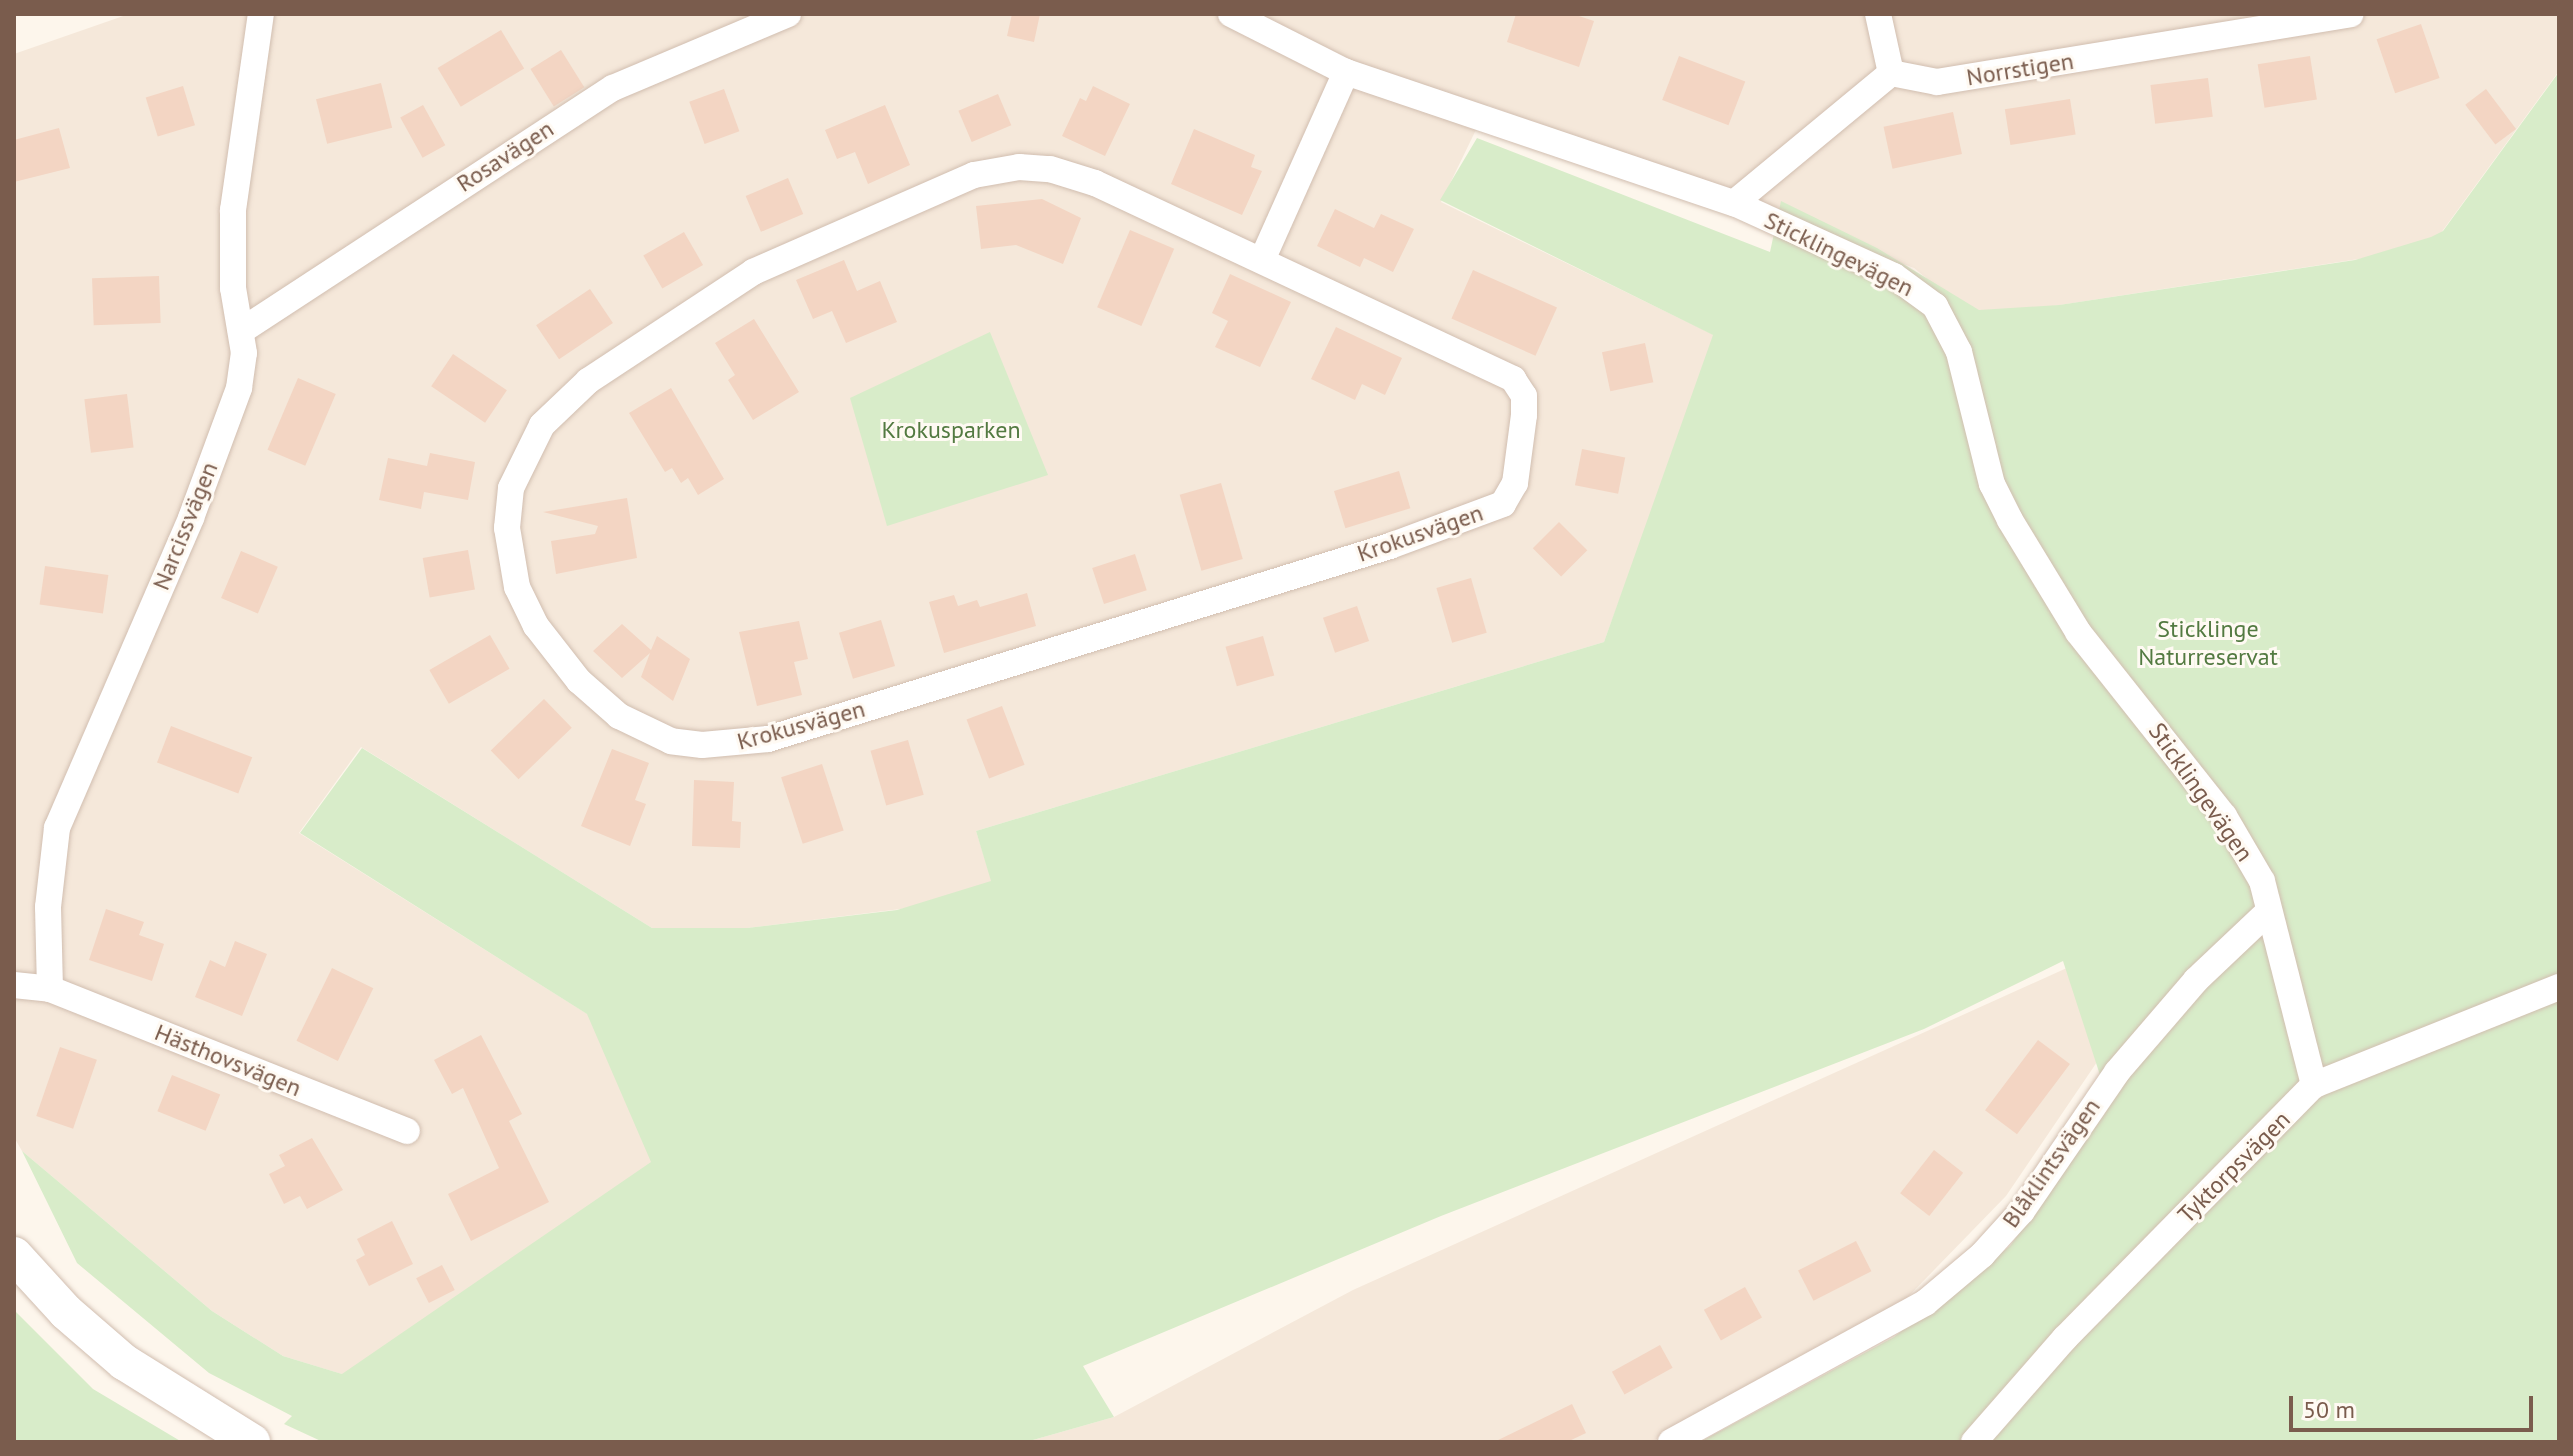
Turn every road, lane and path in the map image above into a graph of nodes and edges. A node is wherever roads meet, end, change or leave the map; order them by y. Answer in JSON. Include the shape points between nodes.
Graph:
{"nodes":[{"id":1,"x":261,"y":14,"type":"edge"},
{"id":2,"x":788,"y":14,"type":"edge"},
{"id":3,"x":1231,"y":14,"type":"edge"},
{"id":4,"x":1878,"y":14,"type":"edge"},
{"id":5,"x":2350,"y":14,"type":"edge"},
{"id":6,"x":1346,"y":72,"type":"junction"},
{"id":7,"x":1891,"y":73,"type":"junction"},
{"id":8,"x":1734,"y":203,"type":"junction"},
{"id":9,"x":1262,"y":260,"type":"junction"},
{"id":10,"x":241,"y":331,"type":"junction"},
{"id":11,"x":2269,"y":911,"type":"junction"},
{"id":12,"x":14,"y":985,"type":"edge"},
{"id":13,"x":2559,"y":987,"type":"edge"},
{"id":14,"x":50,"y":989,"type":"junction"},
{"id":15,"x":2314,"y":1085,"type":"junction"},
{"id":16,"x":407,"y":1131,"type":"dead end"},
{"id":17,"x":14,"y":1255,"type":"edge"},
{"id":18,"x":252,"y":1442,"type":"edge"},
{"id":19,"x":1671,"y":1442,"type":"edge"},
{"id":20,"x":1974,"y":1442,"type":"edge"}],
"edges":[{"from":1,"to":10,"type":"street","name":"Narcissvägen","via":[[233,210],[233,288]]},
{"from":2,"to":10,"type":"street","name":"Rosavägen","via":[[613,88]]},
{"from":3,"to":6,"type":"street","name":"Sticklingevägen"},
{"from":4,"to":7,"type":"street"},
{"from":5,"to":7,"type":"street","name":"Norrstigen","via":[[1937,82]]},
{"from":6,"to":8,"type":"street","name":"Sticklingevägen"},
{"from":6,"to":9,"type":"street"},
{"from":7,"to":8,"type":"street"},
{"from":8,"to":11,"type":"street","name":"Sticklingevägen","via":[[1894,276],[1935,306],[1959,352],[1992,484],[2010,520],[2078,632],[2224,816],[2262,881]]},
{"from":9,"to":9,"type":"street","name":"Krokusvägen","via":[[1513,379],[1524,396],[1524,415],[1515,483],[1503,504],[1390,546],[735,745],[671,741],[619,716],[579,681],[536,626],[517,587],[507,528],[511,488],[542,425],[588,381],[753,272],[974,175],[1019,167],[1060,172]]},
{"from":10,"to":14,"type":"street","name":"Narcissvägen","via":[[239,388],[191,518],[57,828],[48,907]]},
{"from":11,"to":15,"type":"street","name":"Sticklingevägen"},
{"from":11,"to":19,"type":"street","name":"Blåklintsvägen","via":[[2196,980],[2117,1072],[2022,1211],[1982,1255],[1925,1303],[1857,1344]]},
{"from":12,"to":14,"type":"street"},
{"from":13,"to":15,"type":"street","name":"Tyktorpsvägen"},
{"from":14,"to":16,"type":"street","name":"Hästhovsvägen"},
{"from":15,"to":20,"type":"street","name":"Tyktorpsvägen","via":[[2065,1338]]},
{"from":17,"to":18,"type":"street","via":[[66,1312],[124,1362]]}]}
